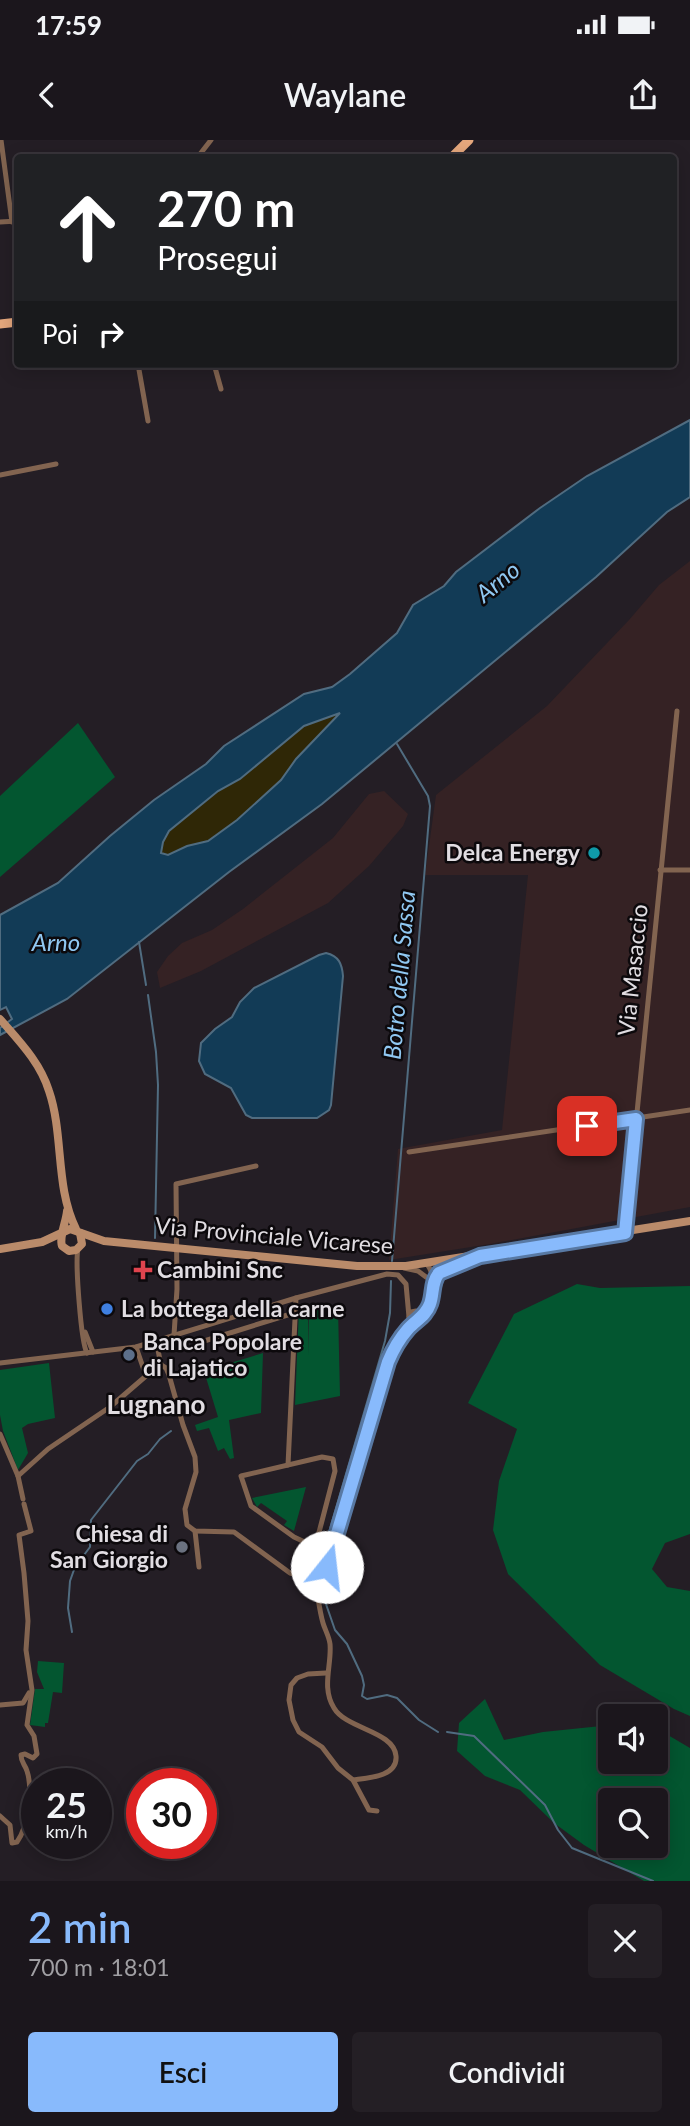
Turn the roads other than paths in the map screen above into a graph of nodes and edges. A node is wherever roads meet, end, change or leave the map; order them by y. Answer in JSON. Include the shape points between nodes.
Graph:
{"nodes":[{"id":1,"x":1,"y":140,"type":"edge"},
{"id":2,"x":211,"y":140,"type":"edge"},
{"id":3,"x":469,"y":140,"type":"edge"},
{"id":4,"x":200,"y":154,"type":"edge"},
{"id":5,"x":454,"y":154,"type":"edge"},
{"id":6,"x":14,"y":215,"type":"edge"},
{"id":7,"x":139,"y":368,"type":"edge"},
{"id":8,"x":215,"y":368,"type":"edge"},
{"id":9,"x":221,"y":389,"type":"dead end"},
{"id":10,"x":148,"y":421,"type":"dead end"},
{"id":11,"x":56,"y":464,"type":"dead end"},
{"id":12,"x":0,"y":475,"type":"edge"},
{"id":13,"x":677,"y":711,"type":"dead end"},
{"id":14,"x":660,"y":870,"type":"junction"},
{"id":15,"x":690,"y":870,"type":"edge"},
{"id":16,"x":0,"y":1019,"type":"edge"},
{"id":17,"x":690,"y":1110,"type":"edge"},
{"id":18,"x":636,"y":1119,"type":"junction"},
{"id":19,"x":410,"y":1152,"type":"dead end"},
{"id":20,"x":256,"y":1166,"type":"dead end"},
{"id":21,"x":67,"y":1205,"type":"junction"},
{"id":22,"x":690,"y":1221,"type":"edge"},
{"id":23,"x":78,"y":1231,"type":"junction"},
{"id":24,"x":63,"y":1232,"type":"junction"},
{"id":25,"x":625,"y":1233,"type":"junction"},
{"id":26,"x":104,"y":1241,"type":"junction"},
{"id":27,"x":42,"y":1242,"type":"junction"},
{"id":28,"x":64,"y":1247,"type":"junction"},
{"id":29,"x":80,"y":1247,"type":"junction"},
{"id":30,"x":177,"y":1248,"type":"junction"},
{"id":31,"x":0,"y":1249,"type":"edge"},
{"id":32,"x":480,"y":1256,"type":"junction"},
{"id":33,"x":427,"y":1264,"type":"junction"},
{"id":34,"x":383,"y":1267,"type":"junction"},
{"id":35,"x":76,"y":1269,"type":"junction"},
{"id":36,"x":426,"y":1278,"type":"junction"},
{"id":37,"x":433,"y":1284,"type":"junction"},
{"id":38,"x":431,"y":1296,"type":"junction"},
{"id":39,"x":296,"y":1298,"type":"junction"},
{"id":40,"x":409,"y":1305,"type":"junction"},
{"id":41,"x":427,"y":1309,"type":"junction"},
{"id":42,"x":417,"y":1312,"type":"junction"},
{"id":43,"x":294,"y":1313,"type":"junction"},
{"id":44,"x":409,"y":1318,"type":"junction"},
{"id":45,"x":418,"y":1321,"type":"junction"},
{"id":46,"x":83,"y":1325,"type":"junction"},
{"id":47,"x":406,"y":1331,"type":"junction"},
{"id":48,"x":174,"y":1335,"type":"junction"},
{"id":49,"x":83,"y":1340,"type":"junction"},
{"id":50,"x":156,"y":1340,"type":"junction"},
{"id":51,"x":201,"y":1342,"type":"dead end"},
{"id":52,"x":136,"y":1347,"type":"junction"},
{"id":53,"x":90,"y":1353,"type":"junction"},
{"id":54,"x":74,"y":1354,"type":"junction"},
{"id":55,"x":0,"y":1363,"type":"edge"},
{"id":56,"x":161,"y":1365,"type":"junction"},
{"id":57,"x":146,"y":1376,"type":"junction"},
{"id":58,"x":0,"y":1434,"type":"edge"},
{"id":59,"x":288,"y":1465,"type":"junction"},
{"id":60,"x":18,"y":1476,"type":"junction"},
{"id":61,"x":195,"y":1531,"type":"junction"},
{"id":62,"x":200,"y":1567,"type":"dead end"},
{"id":63,"x":315,"y":1580,"type":"junction"},
{"id":64,"x":326,"y":1673,"type":"junction"},
{"id":65,"x":31,"y":1684,"type":"junction"},
{"id":66,"x":0,"y":1705,"type":"edge"},
{"id":67,"x":353,"y":1780,"type":"junction"},
{"id":68,"x":377,"y":1811,"type":"dead end"},
{"id":69,"x":0,"y":1816,"type":"edge"}],
"edges":[{"from":1,"to":6,"type":"street"},
{"from":2,"to":4,"type":"street"},
{"from":3,"to":5,"type":"main road"},
{"from":7,"to":10,"type":"street"},
{"from":8,"to":9,"type":"street"},
{"from":11,"to":12,"type":"street"},
{"from":13,"to":14,"type":"street","name":"Via Masaccio"},
{"from":14,"to":15,"type":"street"},
{"from":14,"to":18,"type":"street","name":"Via Masaccio"},
{"from":16,"to":21,"type":"main road","via":[[38,1067],[50,1094]]},
{"from":17,"to":18,"type":"street"},
{"from":18,"to":19,"type":"street"},
{"from":18,"to":25,"type":"street","name":"Via Masaccio"},
{"from":20,"to":30,"type":"street","via":[[176,1184]]},
{"from":21,"to":23,"type":"main road"},
{"from":21,"to":24,"type":"main road"},
{"from":22,"to":25,"type":"main road","name":"Via Provinciale Vicarese"},
{"from":23,"to":24,"type":"main road","via":[[70,1228]]},
{"from":23,"to":26,"type":"main road","name":"Via Provinciale Vicarese"},
{"from":23,"to":29,"type":"main road","via":[[83,1240]]},
{"from":24,"to":27,"type":"main road"},
{"from":24,"to":28,"type":"main road","via":[[60,1240]]},
{"from":25,"to":32,"type":"main road","name":"Via Provinciale Vicarese"},
{"from":26,"to":29,"type":"main road","name":"Via Provinciale Vicarese"},
{"from":26,"to":30,"type":"main road","name":"Via Provinciale Vicarese"},
{"from":27,"to":28,"type":"main road"},
{"from":27,"to":31,"type":"main road"},
{"from":28,"to":29,"type":"main road","via":[[73,1251]]},
{"from":28,"to":35,"type":"street"},
{"from":29,"to":35,"type":"street"},
{"from":30,"to":34,"type":"main road","name":"Via Provinciale Vicarese"},
{"from":30,"to":48,"type":"street"},
{"from":32,"to":33,"type":"main road","name":"Via Provinciale Vicarese"},
{"from":32,"to":37,"type":"street","via":[[443,1269]]},
{"from":33,"to":34,"type":"main road","name":"Via Provinciale Vicarese"},
{"from":33,"to":36,"type":"street"},
{"from":33,"to":37,"type":"street"},
{"from":34,"to":36,"type":"street","via":[[414,1270]]},
{"from":35,"to":46,"type":"street"},
{"from":36,"to":38,"type":"street"},
{"from":37,"to":38,"type":"street"},
{"from":38,"to":41,"type":"street"},
{"from":39,"to":40,"type":"street","via":[[395,1274],[406,1284]]},
{"from":39,"to":43,"type":"street"},
{"from":39,"to":48,"type":"street"},
{"from":40,"to":42,"type":"street"},
{"from":40,"to":44,"type":"street"},
{"from":41,"to":42,"type":"street"},
{"from":41,"to":45,"type":"street"},
{"from":42,"to":44,"type":"street","via":[[411,1312]]},
{"from":42,"to":45,"type":"street"},
{"from":43,"to":51,"type":"street"},
{"from":43,"to":59,"type":"street"},
{"from":44,"to":45,"type":"street"},
{"from":44,"to":47,"type":"street"},
{"from":45,"to":47,"type":"street"},
{"from":46,"to":49,"type":"street"},
{"from":46,"to":53,"type":"street"},
{"from":47,"to":63,"type":"street","via":[[388,1362],[327,1567]]},
{"from":48,"to":50,"type":"street"},
{"from":49,"to":53,"type":"street"},
{"from":49,"to":54,"type":"street"},
{"from":50,"to":52,"type":"street"},
{"from":50,"to":56,"type":"street"},
{"from":52,"to":53,"type":"street"},
{"from":52,"to":57,"type":"street"},
{"from":53,"to":54,"type":"street"},
{"from":54,"to":55,"type":"street"},
{"from":56,"to":57,"type":"street"},
{"from":56,"to":61,"type":"street","via":[[169,1375],[195,1457],[196,1472],[185,1509],[186,1522]]},
{"from":57,"to":60,"type":"street"},
{"from":58,"to":60,"type":"street"},
{"from":59,"to":59,"type":"street","via":[[328,1457],[336,1465],[314,1543],[302,1542],[251,1506],[241,1476]]},
{"from":60,"to":65,"type":"street","via":[[31,1531],[19,1535]]},
{"from":61,"to":62,"type":"street"},
{"from":61,"to":63,"type":"street","via":[[234,1532],[290,1573]]},
{"from":63,"to":64,"type":"street","via":[[330,1640]]},
{"from":64,"to":67,"type":"street","via":[[297,1678],[289,1693],[291,1710],[299,1732],[322,1747]]},
{"from":64,"to":67,"type":"street","via":[[338,1713],[384,1738],[396,1757],[390,1771]]},
{"from":65,"to":66,"type":"street","via":[[23,1703]]},
{"from":65,"to":69,"type":"street","via":[[27,1725],[37,1754],[33,1758],[21,1755],[20,1759],[27,1771],[29,1800],[24,1833],[18,1842],[12,1843],[10,1825]]},
{"from":67,"to":68,"type":"street","via":[[369,1810]]}]}
